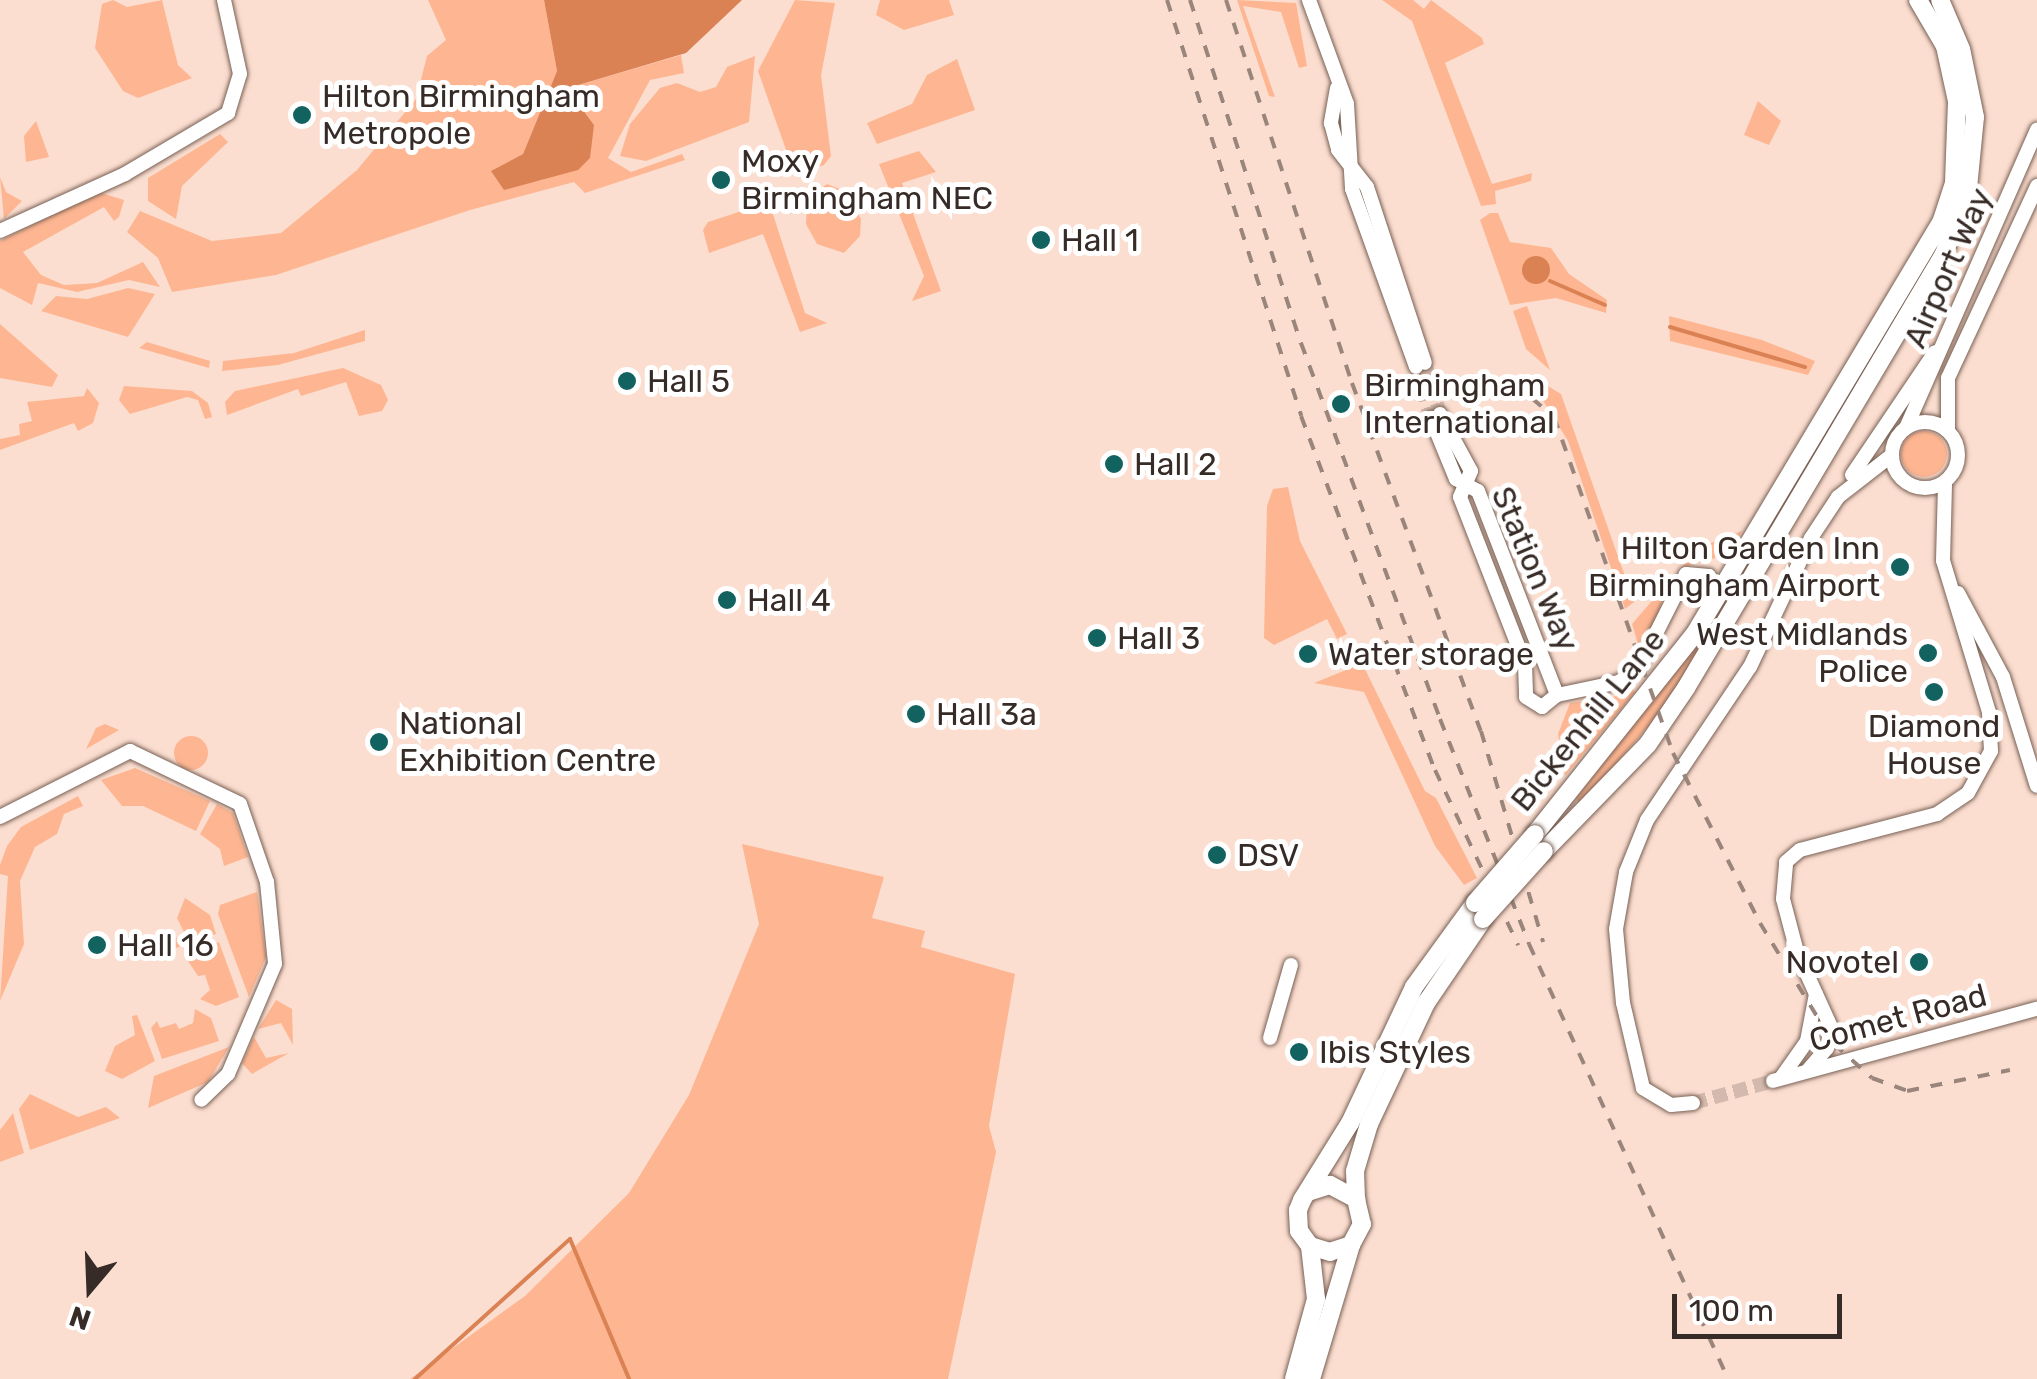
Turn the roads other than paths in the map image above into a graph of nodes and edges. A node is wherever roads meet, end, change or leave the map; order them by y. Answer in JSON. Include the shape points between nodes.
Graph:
{"nodes":[{"id":1,"x":224,"y":0,"type":"edge"},
{"id":2,"x":1309,"y":0,"type":"edge"},
{"id":3,"x":1918,"y":0,"type":"edge"},
{"id":4,"x":1940,"y":0,"type":"edge"},
{"id":5,"x":2037,"y":129,"type":"edge"},
{"id":6,"x":2037,"y":186,"type":"edge"},
{"id":7,"x":0,"y":231,"type":"edge"},
{"id":8,"x":1950,"y":334,"type":"junction"},
{"id":9,"x":1420,"y":364,"type":"tunnel mouth"},
{"id":10,"x":1435,"y":416,"type":"tunnel mouth"},
{"id":11,"x":1906,"y":428,"type":"junction"},
{"id":12,"x":1948,"y":431,"type":"junction"},
{"id":13,"x":1892,"y":455,"type":"junction"},
{"id":14,"x":1945,"y":482,"type":"junction"},
{"id":15,"x":1466,"y":483,"type":"junction"},
{"id":16,"x":1838,"y":497,"type":"junction"},
{"id":17,"x":1943,"y":560,"type":"junction"},
{"id":18,"x":1694,"y":636,"type":"junction"},
{"id":19,"x":1552,"y":677,"type":"junction"},
{"id":20,"x":1527,"y":679,"type":"junction"},
{"id":21,"x":1557,"y":695,"type":"junction"},
{"id":22,"x":2037,"y":786,"type":"edge"},
{"id":23,"x":0,"y":817,"type":"edge"},
{"id":24,"x":1479,"y":911,"type":"junction"},
{"id":25,"x":1291,"y":965,"type":"dead end"},
{"id":26,"x":1816,"y":994,"type":"junction"},
{"id":27,"x":2037,"y":1009,"type":"edge"},
{"id":28,"x":1270,"y":1038,"type":"dead end"},
{"id":29,"x":1808,"y":1070,"type":"junction"},
{"id":30,"x":201,"y":1100,"type":"dead end"},
{"id":31,"x":1693,"y":1103,"type":"tunnel mouth"},
{"id":32,"x":1308,"y":1192,"type":"junction"},
{"id":33,"x":1358,"y":1202,"type":"junction"},
{"id":34,"x":1351,"y":1244,"type":"junction"},
{"id":35,"x":1310,"y":1246,"type":"junction"},
{"id":36,"x":1294,"y":1379,"type":"edge"},
{"id":37,"x":1311,"y":1379,"type":"edge"}],
"edges":[{"from":1,"to":7,"type":"street","via":[[240,74],[228,112],[125,174]]},
{"from":2,"to":9,"type":"street"},
{"from":3,"to":18,"type":"main road","name":"Bickenhill Lane","via":[[1944,46],[1957,101],[1956,168],[1942,220]]},
{"from":4,"to":24,"type":"main road","name":"Bickenhill Lane","bridge":true,"via":[[1961,48],[1975,117],[1968,188],[1944,254],[1648,744]]},
{"from":5,"to":8,"type":"street","name":"Airport Way"},
{"from":6,"to":12,"type":"street","name":"Airport Way","via":[[1948,378]]},
{"from":8,"to":11,"type":"street","name":"Airport Way"},
{"from":8,"to":16,"type":"street"},
{"from":10,"to":15,"type":"street","name":"Station Way","via":[[1456,479]]},
{"from":11,"to":12,"type":"street","via":[[1933,423]]},
{"from":11,"to":13,"type":"street"},
{"from":12,"to":14,"type":"street","via":[[1958,454]]},
{"from":13,"to":14,"type":"street","via":[[1907,483],[1921,488]]},
{"from":13,"to":16,"type":"street"},
{"from":14,"to":17,"type":"street"},
{"from":15,"to":19,"type":"street","name":"Station Way","via":[[1478,491]]},
{"from":15,"to":20,"type":"street","name":"Station Way","via":[[1460,497]]},
{"from":16,"to":31,"type":"street","via":[[1811,538],[1750,667],[1647,820],[1626,872],[1616,929],[1623,1003],[1643,1088],[1672,1104]]},
{"from":17,"to":22,"type":"street","via":[[2003,676]]},
{"from":17,"to":26,"type":"street","via":[[1994,733],[1979,779],[1937,814],[1792,854],[1782,876],[1783,899]]},
{"from":18,"to":21,"type":"street","name":"Station Way","via":[[1714,591],[1708,576],[1696,570],[1678,583],[1655,646],[1640,667],[1619,682]]},
{"from":18,"to":24,"type":"main road","name":"Bickenhill Lane","bridge":true},
{"from":19,"to":20,"type":"street"},
{"from":19,"to":21,"type":"street"},
{"from":20,"to":21,"type":"street","via":[[1524,692],[1531,703],[1550,705]]},
{"from":23,"to":30,"type":"street","via":[[130,751],[240,804],[267,882],[275,964],[228,1074]]},
{"from":24,"to":32,"type":"main road","name":"Bickenhill Lane","via":[[1414,987],[1350,1123]]},
{"from":24,"to":33,"type":"main road","name":"Bickenhill Lane","via":[[1368,1124],[1354,1171]]},
{"from":25,"to":28,"type":"street"},
{"from":26,"to":29,"type":"street","via":[[1831,1027],[1827,1048]]},
{"from":26,"to":29,"type":"street","name":"Comet Road","via":[[1807,1040],[1777,1080]]},
{"from":27,"to":29,"type":"street","name":"Comet Road"},
{"from":32,"to":33,"type":"main road","via":[[1330,1185]]},
{"from":32,"to":35,"type":"main road","via":[[1296,1219]]},
{"from":33,"to":34,"type":"main road","via":[[1362,1224]]},
{"from":34,"to":35,"type":"main road","via":[[1330,1252]]},
{"from":34,"to":37,"type":"main road"},
{"from":35,"to":36,"type":"main road","via":[[1316,1299]]}]}
